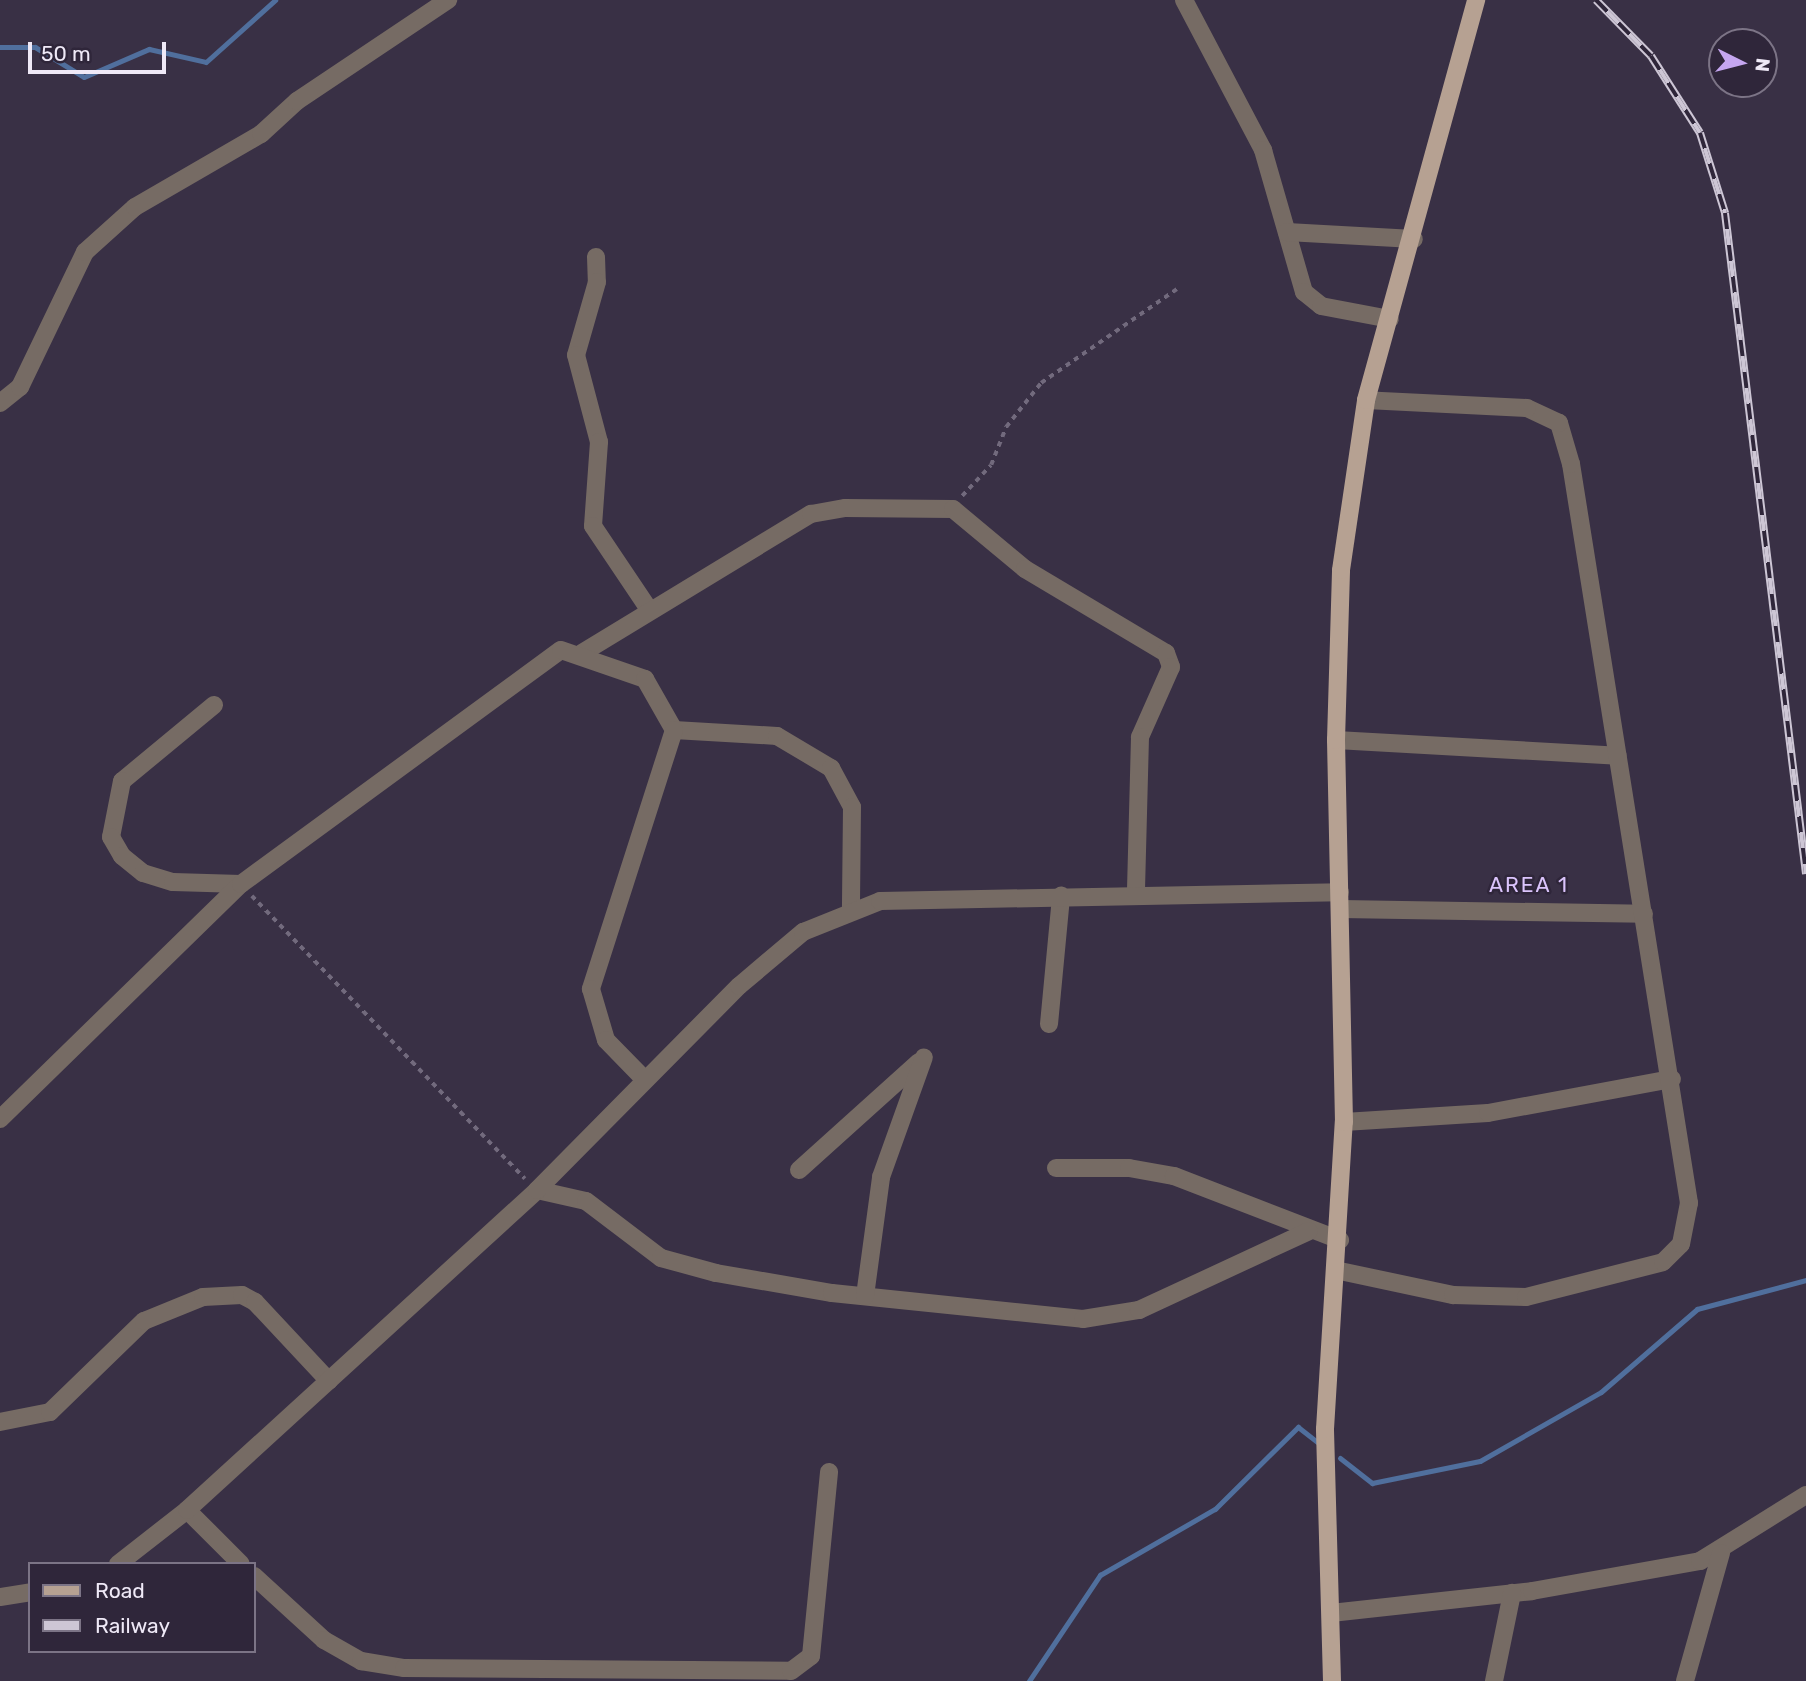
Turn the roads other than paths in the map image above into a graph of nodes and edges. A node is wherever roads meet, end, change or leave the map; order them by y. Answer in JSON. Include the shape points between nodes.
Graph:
{"nodes":[{"id":1,"x":448,"y":0,"type":"edge"},
{"id":2,"x":1184,"y":0,"type":"edge"},
{"id":3,"x":1476,"y":0,"type":"edge"},
{"id":4,"x":1287,"y":232,"type":"junction"},
{"id":5,"x":1414,"y":239,"type":"junction"},
{"id":6,"x":596,"y":257,"type":"dead end"},
{"id":7,"x":1390,"y":319,"type":"junction"},
{"id":8,"x":1366,"y":400,"type":"junction"},
{"id":9,"x":0,"y":403,"type":"edge"},
{"id":10,"x":649,"y":608,"type":"junction"},
{"id":11,"x":582,"y":653,"type":"junction"},
{"id":12,"x":214,"y":705,"type":"dead end"},
{"id":13,"x":674,"y":730,"type":"junction"},
{"id":14,"x":1336,"y":740,"type":"junction"},
{"id":15,"x":1618,"y":757,"type":"junction"},
{"id":16,"x":241,"y":884,"type":"junction"},
{"id":17,"x":1136,"y":892,"type":"junction"},
{"id":18,"x":1061,"y":896,"type":"junction"},
{"id":19,"x":1341,"y":900,"type":"junction"},
{"id":20,"x":851,"y":908,"type":"junction"},
{"id":21,"x":1644,"y":914,"type":"junction"},
{"id":22,"x":1049,"y":1024,"type":"dead end"},
{"id":23,"x":644,"y":1079,"type":"junction"},
{"id":24,"x":1672,"y":1079,"type":"junction"},
{"id":25,"x":0,"y":1119,"type":"edge"},
{"id":26,"x":1344,"y":1122,"type":"junction"},
{"id":27,"x":1056,"y":1168,"type":"dead end"},
{"id":28,"x":799,"y":1170,"type":"dead end"},
{"id":29,"x":537,"y":1190,"type":"junction"},
{"id":30,"x":1309,"y":1231,"type":"junction"},
{"id":31,"x":1340,"y":1240,"type":"junction"},
{"id":32,"x":1339,"y":1271,"type":"junction"},
{"id":33,"x":865,"y":1296,"type":"junction"},
{"id":34,"x":330,"y":1381,"type":"junction"},
{"id":35,"x":0,"y":1422,"type":"edge"},
{"id":36,"x":829,"y":1472,"type":"dead end"},
{"id":37,"x":1806,"y":1495,"type":"edge"},
{"id":38,"x":187,"y":1510,"type":"junction"},
{"id":39,"x":1721,"y":1553,"type":"junction"},
{"id":40,"x":121,"y":1562,"type":"edge"},
{"id":41,"x":239,"y":1562,"type":"edge"},
{"id":42,"x":256,"y":1578,"type":"edge"},
{"id":43,"x":28,"y":1592,"type":"edge"},
{"id":44,"x":1512,"y":1593,"type":"junction"},
{"id":45,"x":0,"y":1597,"type":"edge"},
{"id":46,"x":1331,"y":1613,"type":"junction"},
{"id":47,"x":1332,"y":1681,"type":"edge"},
{"id":48,"x":1494,"y":1681,"type":"edge"},
{"id":49,"x":1685,"y":1681,"type":"edge"}],
"edges":[{"from":1,"to":9,"type":"street","via":[[297,101],[261,134],[135,207],[85,253],[20,387]]},
{"from":2,"to":4,"type":"street","via":[[1263,150]]},
{"from":3,"to":5,"type":"main road"},
{"from":4,"to":5,"type":"street"},
{"from":4,"to":7,"type":"street","via":[[1309,299]]},
{"from":5,"to":7,"type":"main road"},
{"from":6,"to":10,"type":"street","via":[[597,282],[576,355],[599,442],[593,526]]},
{"from":7,"to":8,"type":"main road"},
{"from":8,"to":14,"type":"main road","via":[[1342,570]]},
{"from":8,"to":15,"type":"street","via":[[1527,408],[1559,423]]},
{"from":10,"to":11,"type":"street"},
{"from":10,"to":17,"type":"street","via":[[827,509],[953,509],[1025,569],[1166,653],[1171,667],[1140,737]]},
{"from":11,"to":13,"type":"street","via":[[645,679]]},
{"from":11,"to":16,"type":"street","via":[[561,650],[540,661]]},
{"from":12,"to":16,"type":"street","via":[[122,781],[111,837],[122,856],[144,873],[173,882]]},
{"from":13,"to":20,"type":"street","via":[[777,736],[831,768],[852,807]]},
{"from":13,"to":23,"type":"street","via":[[591,989],[606,1040]]},
{"from":14,"to":15,"type":"street"},
{"from":14,"to":19,"type":"main road"},
{"from":15,"to":21,"type":"street"},
{"from":16,"to":25,"type":"street"},
{"from":17,"to":18,"type":"street"},
{"from":17,"to":19,"type":"street"},
{"from":18,"to":20,"type":"street"},
{"from":18,"to":22,"type":"street"},
{"from":19,"to":21,"type":"street"},
{"from":19,"to":26,"type":"main road"},
{"from":20,"to":23,"type":"street","via":[[803,932]]},
{"from":21,"to":24,"type":"street"},
{"from":23,"to":29,"type":"street"},
{"from":24,"to":26,"type":"street","via":[[1488,1113]]},
{"from":24,"to":32,"type":"street","via":[[1689,1203],[1681,1244],[1663,1262],[1526,1297],[1488,1299]]},
{"from":26,"to":31,"type":"main road"},
{"from":27,"to":30,"type":"street","via":[[1129,1168],[1174,1176]]},
{"from":28,"to":33,"type":"street","via":[[924,1057],[881,1177]]},
{"from":29,"to":33,"type":"street","via":[[586,1201],[661,1258]]},
{"from":29,"to":34,"type":"street"},
{"from":30,"to":31,"type":"street"},
{"from":30,"to":33,"type":"street","via":[[1212,1281],[1116,1317],[1048,1318]]},
{"from":31,"to":32,"type":"main road"},
{"from":32,"to":46,"type":"main road","via":[[1325,1429]]},
{"from":34,"to":35,"type":"street","via":[[255,1302],[243,1295],[203,1297],[144,1321],[50,1412]]},
{"from":34,"to":38,"type":"street"},
{"from":36,"to":42,"type":"street","via":[[811,1656],[791,1671],[404,1668],[361,1661],[324,1640]]},
{"from":37,"to":39,"type":"street"},
{"from":38,"to":40,"type":"street"},
{"from":38,"to":41,"type":"street"},
{"from":39,"to":44,"type":"street","via":[[1682,1565]]},
{"from":39,"to":49,"type":"street"},
{"from":43,"to":45,"type":"street"},
{"from":44,"to":46,"type":"street"},
{"from":44,"to":48,"type":"street"},
{"from":46,"to":47,"type":"main road"}]}
